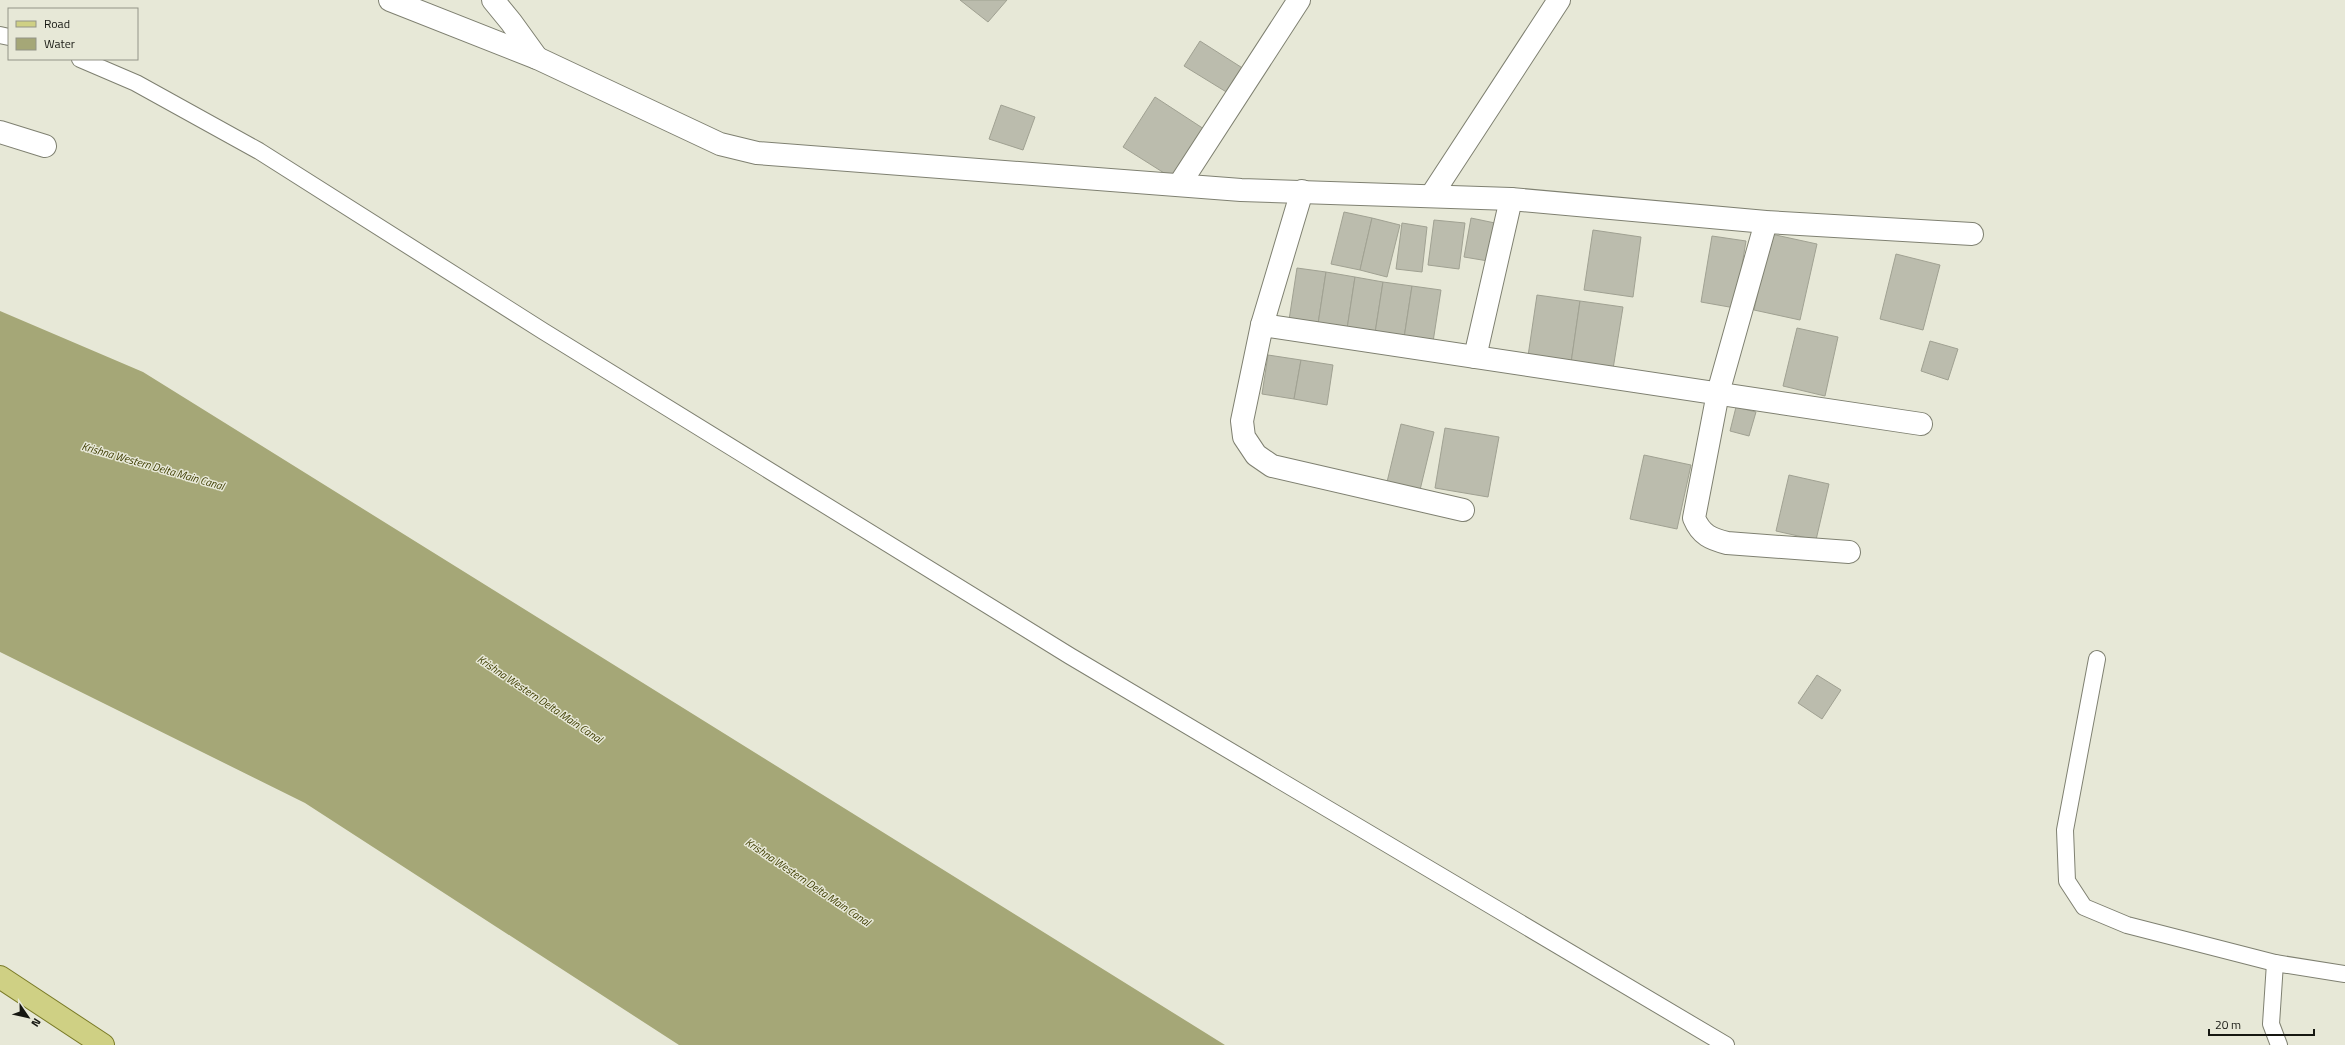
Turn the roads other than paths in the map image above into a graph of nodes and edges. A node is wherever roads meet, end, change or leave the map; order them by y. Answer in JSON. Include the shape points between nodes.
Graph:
{"nodes":[{"id":1,"x":390,"y":0,"type":"edge"},
{"id":2,"x":492,"y":0,"type":"edge"},
{"id":3,"x":1299,"y":0,"type":"edge"},
{"id":4,"x":1559,"y":0,"type":"edge"},
{"id":5,"x":537,"y":58,"type":"junction"},
{"id":6,"x":82,"y":60,"type":"edge"},
{"id":7,"x":0,"y":132,"type":"edge"},
{"id":8,"x":46,"y":146,"type":"dead end"},
{"id":9,"x":1179,"y":185,"type":"junction"},
{"id":10,"x":1302,"y":191,"type":"junction"},
{"id":11,"x":1431,"y":196,"type":"junction"},
{"id":12,"x":1511,"y":199,"type":"junction"},
{"id":13,"x":1766,"y":222,"type":"junction"},
{"id":14,"x":1972,"y":234,"type":"dead end"},
{"id":15,"x":1262,"y":325,"type":"junction"},
{"id":16,"x":1475,"y":357,"type":"junction"},
{"id":17,"x":1718,"y":393,"type":"junction"},
{"id":18,"x":1921,"y":424,"type":"dead end"},
{"id":19,"x":1463,"y":510,"type":"dead end"},
{"id":20,"x":1849,"y":552,"type":"dead end"},
{"id":21,"x":2097,"y":659,"type":"dead end"},
{"id":22,"x":2275,"y":963,"type":"junction"},
{"id":23,"x":2345,"y":974,"type":"edge"},
{"id":24,"x":0,"y":977,"type":"edge"},
{"id":25,"x":103,"y":1045,"type":"edge"},
{"id":26,"x":1726,"y":1045,"type":"edge"},
{"id":27,"x":2279,"y":1045,"type":"edge"}],
"edges":[{"from":1,"to":5,"type":"street"},
{"from":2,"to":5,"type":"street"},
{"from":3,"to":9,"type":"street"},
{"from":4,"to":11,"type":"street"},
{"from":5,"to":9,"type":"street","via":[[720,144],[757,153]]},
{"from":6,"to":26,"type":"lane","via":[[136,83],[259,151],[543,331],[1070,656]]},
{"from":7,"to":8,"type":"street"},
{"from":9,"to":10,"type":"street"},
{"from":10,"to":11,"type":"street"},
{"from":10,"to":15,"type":"street"},
{"from":11,"to":12,"type":"street"},
{"from":12,"to":13,"type":"street"},
{"from":12,"to":16,"type":"street"},
{"from":13,"to":14,"type":"street"},
{"from":13,"to":17,"type":"street"},
{"from":15,"to":16,"type":"street"},
{"from":15,"to":19,"type":"street","via":[[1242,421],[1244,437],[1256,455],[1272,466]]},
{"from":16,"to":17,"type":"street"},
{"from":17,"to":18,"type":"street"},
{"from":17,"to":20,"type":"street","via":[[1694,518],[1699,530],[1711,539],[1727,543]]},
{"from":21,"to":22,"type":"lane","via":[[2065,830],[2067,881],[2084,907],[2127,925]]},
{"from":22,"to":23,"type":"lane"},
{"from":22,"to":27,"type":"lane","via":[[2271,1024]]},
{"from":24,"to":25,"type":"main road"}]}
